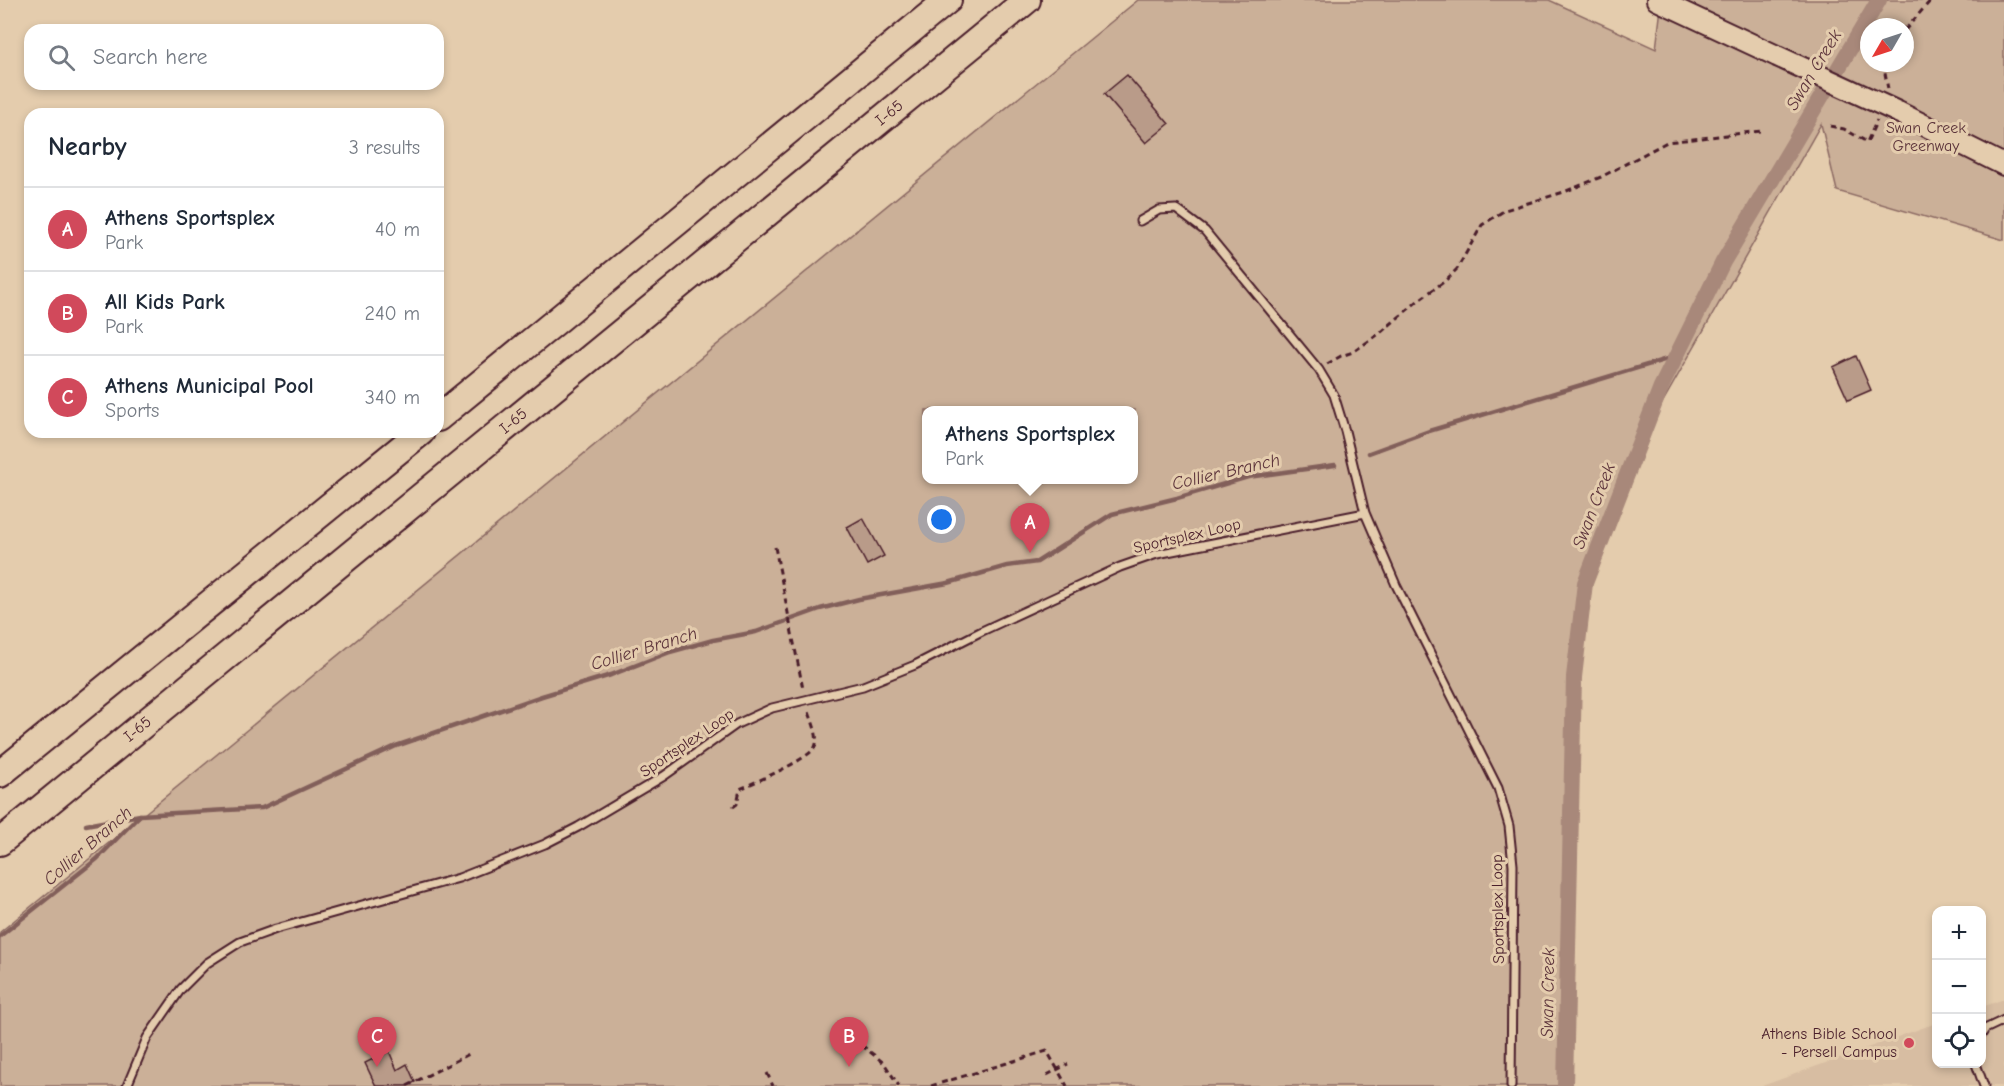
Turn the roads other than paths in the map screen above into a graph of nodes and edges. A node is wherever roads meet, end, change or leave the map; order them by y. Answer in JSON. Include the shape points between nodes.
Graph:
{"nodes":[{"id":1,"x":948,"y":0,"type":"edge"},
{"id":2,"x":1027,"y":0,"type":"edge"},
{"id":3,"x":1657,"y":0,"type":"edge"},
{"id":4,"x":2004,"y":165,"type":"edge"},
{"id":5,"x":1140,"y":220,"type":"dead end"},
{"id":6,"x":444,"y":413,"type":"edge"},
{"id":7,"x":414,"y":438,"type":"edge"},
{"id":8,"x":1365,"y":513,"type":"junction"},
{"id":9,"x":0,"y":774,"type":"edge"},
{"id":10,"x":0,"y":842,"type":"edge"},
{"id":11,"x":2004,"y":1020,"type":"edge"},
{"id":12,"x":1986,"y":1029,"type":"edge"},
{"id":13,"x":1977,"y":1068,"type":"edge"},
{"id":14,"x":127,"y":1086,"type":"edge"},
{"id":15,"x":1511,"y":1086,"type":"edge"},
{"id":16,"x":1984,"y":1086,"type":"edge"}],
"edges":[{"from":1,"to":6,"type":"highway"},
{"from":2,"to":10,"type":"highway","name":"I-65"},
{"from":3,"to":4,"type":"main road","bridge":true},
{"from":5,"to":8,"type":"lane","name":"Sportsplex Loop","via":[[1159,210],[1176,209],[1205,231],[1319,370],[1334,395],[1346,431]]},
{"from":7,"to":9,"type":"highway"},
{"from":8,"to":14,"type":"lane","name":"Sportsplex Loop","via":[[1157,555],[1120,567],[915,665],[862,686],[772,708],[737,724],[664,776],[545,844],[459,878],[240,942],[207,963],[181,989],[147,1038]]},
{"from":8,"to":15,"type":"lane","name":"Sportsplex Loop","via":[[1396,585],[1498,788],[1509,826],[1513,865]]},
{"from":11,"to":12,"type":"lane"},
{"from":13,"to":16,"type":"lane"}]}
